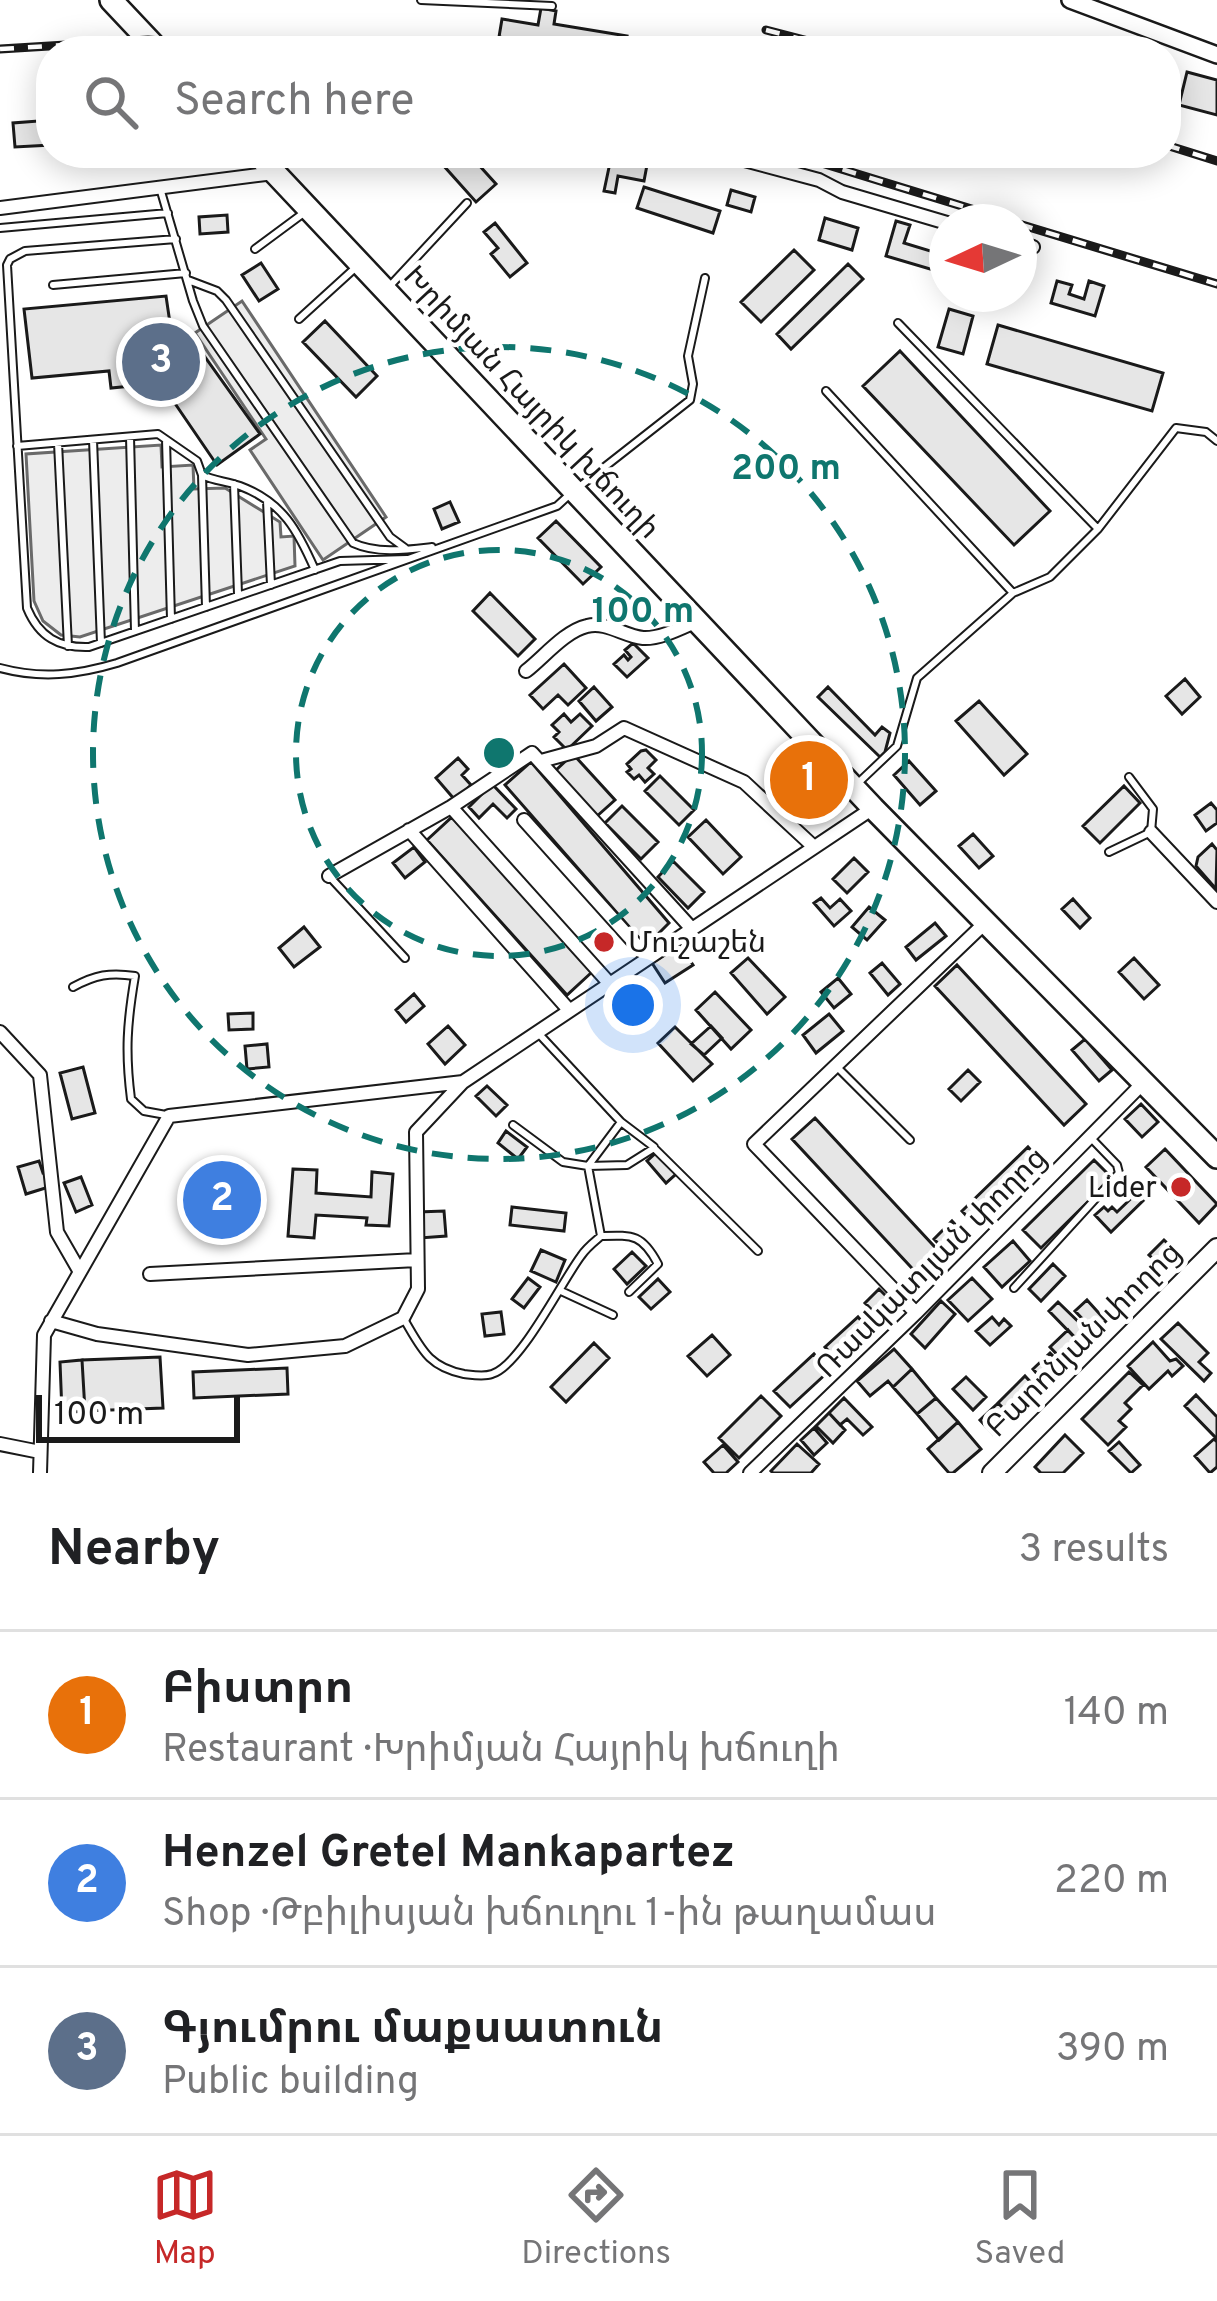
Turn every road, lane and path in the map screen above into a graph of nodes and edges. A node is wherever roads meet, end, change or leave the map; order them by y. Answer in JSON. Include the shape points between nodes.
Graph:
{"nodes":[{"id":1,"x":111,"y":0,"type":"edge"},
{"id":2,"x":422,"y":0,"type":"edge"},
{"id":3,"x":1070,"y":0,"type":"edge"},
{"id":4,"x":552,"y":6,"type":"dead end"},
{"id":5,"x":145,"y":36,"type":"edge"},
{"id":6,"x":1166,"y":36,"type":"edge"},
{"id":7,"x":1181,"y":42,"type":"edge"},
{"id":8,"x":1217,"y":55,"type":"edge"},
{"id":9,"x":270,"y":168,"type":"edge"},
{"id":10,"x":774,"y":168,"type":"edge"},
{"id":11,"x":275,"y":173,"type":"junction"},
{"id":12,"x":160,"y":188,"type":"junction"},
{"id":13,"x":467,"y":203,"type":"dead end"},
{"id":14,"x":0,"y":208,"type":"edge"},
{"id":15,"x":309,"y":209,"type":"junction"},
{"id":16,"x":168,"y":213,"type":"junction"},
{"id":17,"x":929,"y":218,"type":"edge"},
{"id":18,"x":0,"y":228,"type":"edge"},
{"id":19,"x":176,"y":239,"type":"junction"},
{"id":20,"x":254,"y":249,"type":"dead end"},
{"id":21,"x":360,"y":263,"type":"junction"},
{"id":22,"x":187,"y":276,"type":"junction"},
{"id":23,"x":706,"y":278,"type":"dead end"},
{"id":24,"x":53,"y":285,"type":"dead end"},
{"id":25,"x":386,"y":290,"type":"junction"},
{"id":26,"x":299,"y":319,"type":"dead end"},
{"id":27,"x":898,"y":323,"type":"dead end"},
{"id":28,"x":826,"y":391,"type":"dead end"},
{"id":29,"x":130,"y":437,"type":"junction"},
{"id":30,"x":93,"y":440,"type":"junction"},
{"id":31,"x":166,"y":440,"type":"junction"},
{"id":32,"x":1217,"y":441,"type":"edge"},
{"id":33,"x":58,"y":442,"type":"junction"},
{"id":34,"x":16,"y":446,"type":"junction"},
{"id":35,"x":202,"y":475,"type":"junction"},
{"id":36,"x":234,"y":484,"type":"junction"},
{"id":37,"x":574,"y":491,"type":"junction"},
{"id":38,"x":267,"y":501,"type":"junction"},
{"id":39,"x":1098,"y":529,"type":"junction"},
{"id":40,"x":408,"y":555,"type":"junction"},
{"id":41,"x":315,"y":570,"type":"junction"},
{"id":42,"x":271,"y":585,"type":"junction"},
{"id":43,"x":1013,"y":593,"type":"junction"},
{"id":44,"x":238,"y":596,"type":"junction"},
{"id":45,"x":206,"y":607,"type":"junction"},
{"id":46,"x":171,"y":619,"type":"junction"},
{"id":47,"x":697,"y":622,"type":"junction"},
{"id":48,"x":135,"y":631,"type":"junction"},
{"id":49,"x":101,"y":643,"type":"junction"},
{"id":50,"x":68,"y":646,"type":"junction"},
{"id":51,"x":0,"y":668,"type":"edge"},
{"id":52,"x":526,"y":671,"type":"dead end"},
{"id":53,"x":541,"y":761,"type":"junction"},
{"id":54,"x":1129,"y":777,"type":"dead end"},
{"id":55,"x":854,"y":788,"type":"junction"},
{"id":56,"x":451,"y":807,"type":"junction"},
{"id":57,"x":873,"y":808,"type":"junction"},
{"id":58,"x":524,"y":820,"type":"dead end"},
{"id":59,"x":410,"y":830,"type":"junction"},
{"id":60,"x":1151,"y":832,"type":"junction"},
{"id":61,"x":814,"y":847,"type":"junction"},
{"id":62,"x":1109,"y":852,"type":"dead end"},
{"id":63,"x":329,"y":877,"type":"joint"},
{"id":64,"x":1217,"y":902,"type":"edge"},
{"id":65,"x":986,"y":922,"type":"junction"},
{"id":66,"x":692,"y":929,"type":"junction"},
{"id":67,"x":405,"y":958,"type":"dead end"},
{"id":68,"x":648,"y":958,"type":"junction"},
{"id":69,"x":610,"y":984,"type":"junction"},
{"id":70,"x":73,"y":987,"type":"dead end"},
{"id":71,"x":569,"y":1010,"type":"junction"},
{"id":72,"x":0,"y":1032,"type":"edge"},
{"id":73,"x":537,"y":1032,"type":"junction"},
{"id":74,"x":836,"y":1066,"type":"junction"},
{"id":75,"x":463,"y":1082,"type":"junction"},
{"id":76,"x":1143,"y":1083,"type":"junction"},
{"id":77,"x":169,"y":1116,"type":"junction"},
{"id":78,"x":621,"y":1122,"type":"junction"},
{"id":79,"x":513,"y":1125,"type":"dead end"},
{"id":80,"x":1090,"y":1137,"type":"junction"},
{"id":81,"x":910,"y":1140,"type":"dead end"},
{"id":82,"x":654,"y":1148,"type":"junction"},
{"id":83,"x":1217,"y":1157,"type":"edge"},
{"id":84,"x":588,"y":1166,"type":"junction"},
{"id":85,"x":601,"y":1236,"type":"junction"},
{"id":86,"x":1217,"y":1248,"type":"edge"},
{"id":87,"x":758,"y":1251,"type":"dead end"},
{"id":88,"x":417,"y":1260,"type":"junction"},
{"id":89,"x":80,"y":1272,"type":"junction"},
{"id":90,"x":150,"y":1274,"type":"dead end"},
{"id":91,"x":1014,"y":1288,"type":"dead end"},
{"id":92,"x":561,"y":1291,"type":"junction"},
{"id":93,"x":629,"y":1292,"type":"dead end"},
{"id":94,"x":916,"y":1313,"type":"junction"},
{"id":95,"x":613,"y":1315,"type":"dead end"},
{"id":96,"x":403,"y":1318,"type":"junction"},
{"id":97,"x":51,"y":1321,"type":"junction"},
{"id":98,"x":0,"y":1444,"type":"edge"},
{"id":99,"x":40,"y":1452,"type":"junction"},
{"id":100,"x":40,"y":1473,"type":"edge"},
{"id":101,"x":750,"y":1473,"type":"edge"},
{"id":102,"x":992,"y":1473,"type":"edge"}],
"edges":[{"from":1,"to":5,"type":"highway"},
{"from":2,"to":4,"type":"lane"},
{"from":3,"to":6,"type":"street"},
{"from":7,"to":8,"type":"street"},
{"from":9,"to":11,"type":"highway","name":"Խրիմյան Հայրիկ խճուղի"},
{"from":10,"to":17,"type":"street"},
{"from":11,"to":12,"type":"street"},
{"from":11,"to":15,"type":"highway","name":"Խրիմյան Հայրիկ խճուղի"},
{"from":12,"to":14,"type":"street"},
{"from":12,"to":16,"type":"lane"},
{"from":13,"to":25,"type":"lane"},
{"from":15,"to":20,"type":"lane"},
{"from":15,"to":21,"type":"highway","name":"Խրիմյան Հայրիկ խճուղի"},
{"from":16,"to":18,"type":"lane"},
{"from":16,"to":19,"type":"lane"},
{"from":19,"to":22,"type":"lane"},
{"from":19,"to":34,"type":"lane","via":[[25,251],[10,259]]},
{"from":21,"to":25,"type":"highway","name":"Խրիմյան Հայրիկ խճուղի"},
{"from":21,"to":26,"type":"lane"},
{"from":22,"to":24,"type":"lane"},
{"from":22,"to":40,"type":"lane","via":[[226,300]]},
{"from":22,"to":40,"type":"lane","via":[[203,326],[353,543]]},
{"from":23,"to":37,"type":"lane","via":[[688,356],[690,400]]},
{"from":25,"to":37,"type":"highway","name":"Խրիմյան Հայրիկ խճուղի"},
{"from":27,"to":39,"type":"lane"},
{"from":28,"to":43,"type":"lane"},
{"from":29,"to":30,"type":"lane"},
{"from":29,"to":31,"type":"lane"},
{"from":29,"to":48,"type":"lane"},
{"from":30,"to":33,"type":"lane"},
{"from":30,"to":49,"type":"lane"},
{"from":31,"to":35,"type":"lane"},
{"from":31,"to":46,"type":"lane"},
{"from":32,"to":39,"type":"lane","via":[[1175,428]]},
{"from":33,"to":34,"type":"lane"},
{"from":33,"to":50,"type":"lane"},
{"from":34,"to":50,"type":"lane","via":[[27,608],[37,627]]},
{"from":35,"to":36,"type":"lane"},
{"from":35,"to":45,"type":"lane"},
{"from":36,"to":38,"type":"lane"},
{"from":36,"to":44,"type":"lane"},
{"from":37,"to":40,"type":"lane","via":[[557,506]]},
{"from":37,"to":47,"type":"highway","name":"Խրիմյան Հայրիկ խճուղի"},
{"from":38,"to":41,"type":"lane","via":[[297,529]]},
{"from":38,"to":42,"type":"lane"},
{"from":39,"to":43,"type":"lane","via":[[1050,578]]},
{"from":40,"to":41,"type":"lane"},
{"from":40,"to":51,"type":"lane","via":[[95,669],[38,675]]},
{"from":41,"to":42,"type":"lane"},
{"from":42,"to":44,"type":"lane"},
{"from":43,"to":55,"type":"lane","via":[[917,678],[898,746]]},
{"from":44,"to":45,"type":"lane"},
{"from":45,"to":46,"type":"lane"},
{"from":46,"to":48,"type":"lane"},
{"from":47,"to":52,"type":"street","via":[[654,638],[589,625]]},
{"from":47,"to":55,"type":"highway","name":"Խրիմյան Հայրիկ խճուղի"},
{"from":48,"to":49,"type":"lane"},
{"from":49,"to":50,"type":"lane"},
{"from":53,"to":56,"type":"street","via":[[532,753]]},
{"from":53,"to":61,"type":"street","via":[[596,746],[624,728],[744,782]]},
{"from":53,"to":66,"type":"street"},
{"from":54,"to":60,"type":"lane","via":[[1153,809]]},
{"from":55,"to":57,"type":"highway","name":"Խրիմյան Հայրիկ խճուղի"},
{"from":56,"to":59,"type":"street"},
{"from":56,"to":69,"type":"street"},
{"from":57,"to":61,"type":"street"},
{"from":57,"to":65,"type":"highway","name":"Խրիմյան Հայրիկ խճուղի"},
{"from":58,"to":68,"type":"street"},
{"from":59,"to":63,"type":"street"},
{"from":59,"to":71,"type":"street"},
{"from":60,"to":62,"type":"lane"},
{"from":60,"to":64,"type":"street"},
{"from":61,"to":66,"type":"street"},
{"from":63,"to":67,"type":"lane"},
{"from":65,"to":74,"type":"street"},
{"from":65,"to":76,"type":"highway","name":"Խրիմյան Հայրիկ խճուղի"},
{"from":66,"to":68,"type":"street"},
{"from":68,"to":69,"type":"street"},
{"from":69,"to":71,"type":"street"},
{"from":70,"to":77,"type":"lane","via":[[111,972],[135,976],[126,1027],[131,1100]]},
{"from":71,"to":73,"type":"street"},
{"from":72,"to":89,"type":"street","via":[[40,1075],[57,1232]]},
{"from":73,"to":75,"type":"street"},
{"from":73,"to":78,"type":"lane"},
{"from":74,"to":81,"type":"lane"},
{"from":74,"to":94,"type":"street","via":[[754,1144]]},
{"from":75,"to":77,"type":"street"},
{"from":75,"to":88,"type":"street","via":[[416,1132]]},
{"from":76,"to":80,"type":"street","name":"Ռասկատլյան փողոց"},
{"from":76,"to":83,"type":"highway","name":"Խրիմյան Հայրիկ խճուղի"},
{"from":77,"to":89,"type":"street"},
{"from":78,"to":82,"type":"lane"},
{"from":78,"to":84,"type":"lane"},
{"from":79,"to":84,"type":"lane","via":[[563,1162]]},
{"from":80,"to":91,"type":"lane","via":[[1119,1173]]},
{"from":80,"to":94,"type":"street","name":"Ռասկատլյան փողոց"},
{"from":82,"to":84,"type":"lane","via":[[627,1165]]},
{"from":82,"to":87,"type":"lane"},
{"from":84,"to":85,"type":"lane"},
{"from":85,"to":92,"type":"lane"},
{"from":85,"to":93,"type":"lane","via":[[633,1235],[658,1264]]},
{"from":86,"to":102,"type":"main road","name":"Բարոնյան փողոց"},
{"from":88,"to":90,"type":"street"},
{"from":88,"to":96,"type":"street","via":[[418,1289]]},
{"from":89,"to":97,"type":"street"},
{"from":92,"to":95,"type":"lane"},
{"from":92,"to":96,"type":"lane","via":[[494,1374],[447,1370],[425,1355]]},
{"from":94,"to":101,"type":"street","name":"Ռասկատլյան փողոց"},
{"from":96,"to":97,"type":"street","via":[[345,1346],[248,1355]]},
{"from":97,"to":99,"type":"street"},
{"from":98,"to":99,"type":"street"},
{"from":99,"to":100,"type":"street"}]}
